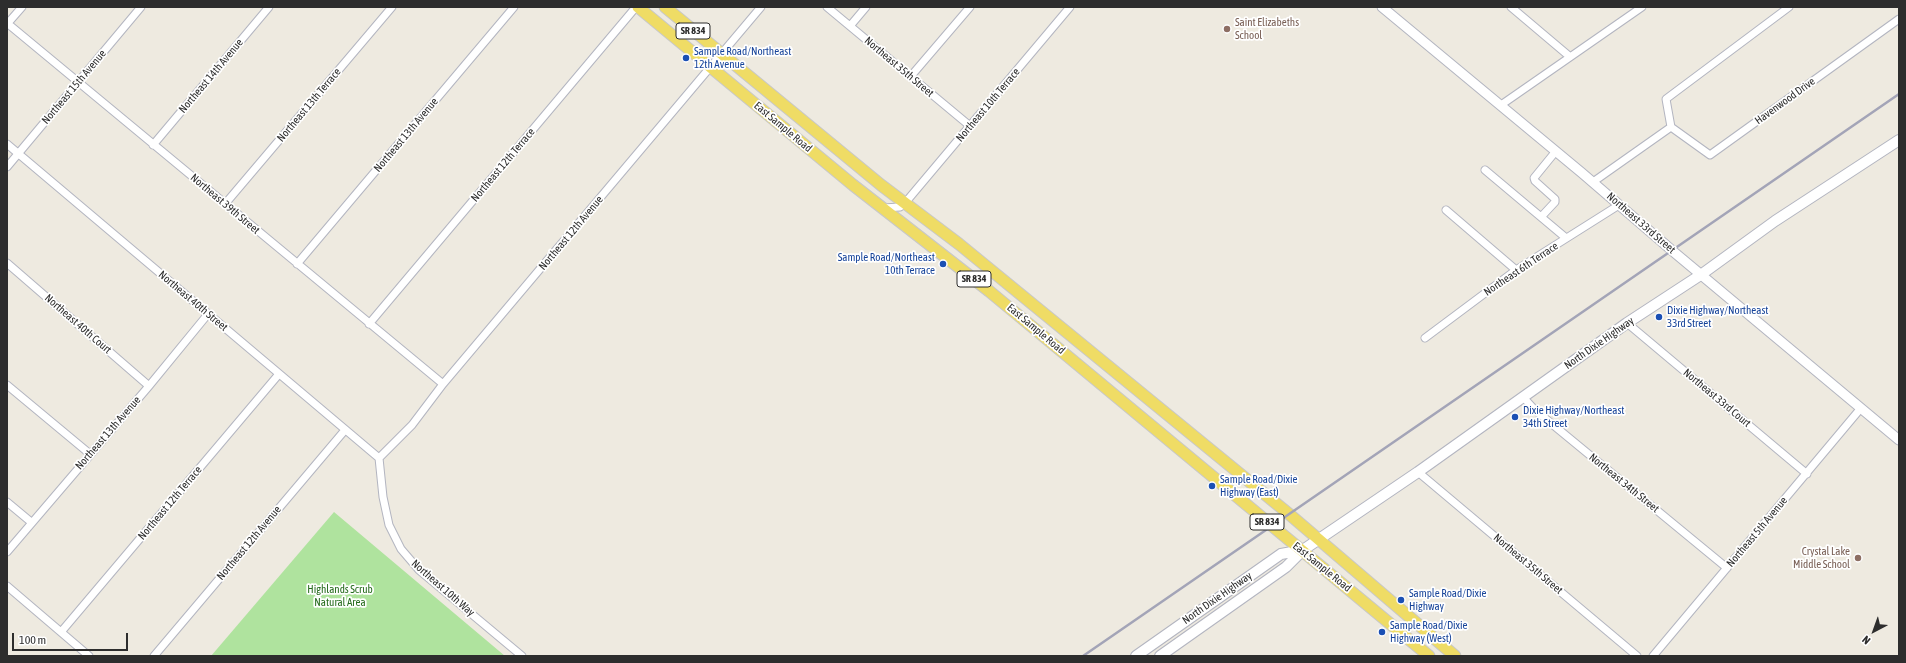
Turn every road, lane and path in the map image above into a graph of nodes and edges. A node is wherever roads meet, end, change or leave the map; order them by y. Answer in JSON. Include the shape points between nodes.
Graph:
{"nodes":[{"id":1,"x":22,"y":7,"type":"edge"},
{"id":2,"x":141,"y":7,"type":"edge"},
{"id":3,"x":269,"y":7,"type":"edge"},
{"id":4,"x":392,"y":7,"type":"edge"},
{"id":5,"x":514,"y":7,"type":"edge"},
{"id":6,"x":637,"y":7,"type":"edge"},
{"id":7,"x":665,"y":7,"type":"edge"},
{"id":8,"x":761,"y":7,"type":"edge"},
{"id":9,"x":827,"y":7,"type":"edge"},
{"id":10,"x":866,"y":7,"type":"edge"},
{"id":11,"x":970,"y":7,"type":"edge"},
{"id":12,"x":1070,"y":7,"type":"edge"},
{"id":13,"x":1382,"y":7,"type":"edge"},
{"id":14,"x":1511,"y":7,"type":"edge"},
{"id":15,"x":1789,"y":7,"type":"edge"},
{"id":16,"x":1640,"y":8,"type":"edge"},
{"id":17,"x":1899,"y":19,"type":"edge"},
{"id":18,"x":7,"y":23,"type":"edge"},
{"id":19,"x":850,"y":26,"type":"junction"},
{"id":20,"x":722,"y":54,"type":"junction"},
{"id":21,"x":1569,"y":56,"type":"junction"},
{"id":22,"x":711,"y":67,"type":"junction"},
{"id":23,"x":911,"y":76,"type":"junction"},
{"id":24,"x":78,"y":82,"type":"junction"},
{"id":25,"x":1501,"y":105,"type":"junction"},
{"id":26,"x":970,"y":126,"type":"junction"},
{"id":27,"x":1670,"y":127,"type":"junction"},
{"id":28,"x":1899,"y":140,"type":"edge"},
{"id":29,"x":7,"y":144,"type":"edge"},
{"id":30,"x":153,"y":145,"type":"junction"},
{"id":31,"x":1556,"y":151,"type":"junction"},
{"id":32,"x":18,"y":154,"type":"junction"},
{"id":33,"x":7,"y":167,"type":"edge"},
{"id":34,"x":1485,"y":170,"type":"dead end"},
{"id":35,"x":1594,"y":182,"type":"junction"},
{"id":36,"x":905,"y":203,"type":"junction"},
{"id":37,"x":225,"y":204,"type":"junction"},
{"id":38,"x":1619,"y":205,"type":"junction"},
{"id":39,"x":883,"y":208,"type":"junction"},
{"id":40,"x":1446,"y":210,"type":"dead end"},
{"id":41,"x":1541,"y":217,"type":"junction"},
{"id":42,"x":925,"y":218,"type":"junction"},
{"id":43,"x":901,"y":222,"type":"junction"},
{"id":44,"x":1566,"y":238,"type":"junction"},
{"id":45,"x":7,"y":263,"type":"edge"},
{"id":46,"x":297,"y":264,"type":"junction"},
{"id":47,"x":1516,"y":270,"type":"junction"},
{"id":48,"x":1702,"y":274,"type":"junction"},
{"id":49,"x":208,"y":314,"type":"junction"},
{"id":50,"x":1627,"y":323,"type":"junction"},
{"id":51,"x":369,"y":324,"type":"junction"},
{"id":52,"x":1425,"y":338,"type":"dead end"},
{"id":53,"x":279,"y":374,"type":"junction"},
{"id":54,"x":442,"y":384,"type":"junction"},
{"id":55,"x":7,"y":385,"type":"edge"},
{"id":56,"x":149,"y":386,"type":"junction"},
{"id":57,"x":1105,"y":387,"type":"junction"},
{"id":58,"x":1134,"y":388,"type":"junction"},
{"id":59,"x":1523,"y":397,"type":"junction"},
{"id":60,"x":1861,"y":408,"type":"junction"},
{"id":61,"x":345,"y":430,"type":"junction"},
{"id":62,"x":1899,"y":440,"type":"edge"},
{"id":63,"x":90,"y":454,"type":"junction"},
{"id":64,"x":379,"y":458,"type":"junction"},
{"id":65,"x":1418,"y":472,"type":"junction"},
{"id":66,"x":1807,"y":474,"type":"junction"},
{"id":67,"x":7,"y":502,"type":"edge"},
{"id":68,"x":31,"y":522,"type":"junction"},
{"id":69,"x":1319,"y":540,"type":"junction"},
{"id":70,"x":1302,"y":550,"type":"junction"},
{"id":71,"x":7,"y":552,"type":"edge"},
{"id":72,"x":1727,"y":568,"type":"junction"},
{"id":73,"x":7,"y":586,"type":"edge"},
{"id":74,"x":61,"y":632,"type":"junction"},
{"id":75,"x":89,"y":656,"type":"edge"},
{"id":76,"x":154,"y":656,"type":"edge"},
{"id":77,"x":522,"y":656,"type":"edge"},
{"id":78,"x":1136,"y":656,"type":"edge"},
{"id":79,"x":1160,"y":656,"type":"edge"},
{"id":80,"x":1429,"y":656,"type":"edge"},
{"id":81,"x":1455,"y":656,"type":"edge"},
{"id":82,"x":1637,"y":656,"type":"edge"},
{"id":83,"x":1653,"y":656,"type":"edge"}],
"edges":[{"from":1,"to":18,"type":"street"},
{"from":2,"to":24,"type":"street","name":"Northeast 15th Avenue"},
{"from":3,"to":30,"type":"street","name":"Northeast 14th Avenue"},
{"from":4,"to":37,"type":"street","name":"Northeast 13th Terrace"},
{"from":5,"to":46,"type":"street","name":"Northeast 13th Avenue"},
{"from":6,"to":22,"type":"main road","name":"East Sample Road","number":"SR 834"},
{"from":6,"to":51,"type":"street","name":"Northeast 12th Terrace"},
{"from":7,"to":20,"type":"main road","name":"East Sample Road","number":"SR 834"},
{"from":8,"to":20,"type":"street","name":"Northeast 12th Avenue"},
{"from":9,"to":19,"type":"street","name":"Northeast 35th Street"},
{"from":10,"to":19,"type":"street"},
{"from":11,"to":23,"type":"street"},
{"from":12,"to":26,"type":"street","name":"Northeast 10th Terrace"},
{"from":13,"to":25,"type":"street","name":"Northeast 33rd Street"},
{"from":14,"to":21,"type":"street"},
{"from":15,"to":27,"type":"street","via":[[1666,99]]},
{"from":16,"to":21,"type":"street"},
{"from":17,"to":27,"type":"street","name":"Havenwood Drive","via":[[1710,154]]},
{"from":18,"to":24,"type":"street","name":"Northeast 39th Street"},
{"from":19,"to":23,"type":"street","name":"Northeast 35th Street"},
{"from":20,"to":22,"type":"street","name":"Northeast 12th Avenue"},
{"from":20,"to":36,"type":"main road","name":"East Sample Road","number":"SR 834"},
{"from":21,"to":25,"type":"street"},
{"from":22,"to":39,"type":"main road","name":"East Sample Road","number":"SR 834"},
{"from":22,"to":54,"type":"street","name":"Northeast 12th Avenue"},
{"from":23,"to":26,"type":"street","name":"Northeast 35th Street"},
{"from":24,"to":30,"type":"street","name":"Northeast 39th Street"},
{"from":24,"to":32,"type":"street","name":"Northeast 15th Avenue"},
{"from":25,"to":31,"type":"street","name":"Northeast 33rd Street"},
{"from":26,"to":36,"type":"street","name":"Northeast 10th Terrace"},
{"from":27,"to":35,"type":"street"},
{"from":28,"to":48,"type":"main road","name":"North Dixie Highway","via":[[1775,221]]},
{"from":29,"to":32,"type":"street","name":"Northeast 40th Street"},
{"from":30,"to":37,"type":"street","name":"Northeast 39th Street"},
{"from":31,"to":35,"type":"street","name":"Northeast 33rd Street"},
{"from":31,"to":41,"type":"street","via":[[1534,178],[1534,181],[1555,199]]},
{"from":32,"to":33,"type":"street","name":"Northeast 15th Avenue"},
{"from":32,"to":49,"type":"street","name":"Northeast 40th Street"},
{"from":34,"to":41,"type":"street"},
{"from":35,"to":38,"type":"street","name":"Northeast 33rd Street"},
{"from":36,"to":39,"type":"street","via":[[900,207]]},
{"from":36,"to":42,"type":"main road","name":"East Sample Road","number":"SR 834"},
{"from":37,"to":46,"type":"street","name":"Northeast 39th Street"},
{"from":38,"to":44,"type":"street","name":"Northeast 6th Terrace"},
{"from":38,"to":48,"type":"street","name":"Northeast 33rd Street"},
{"from":39,"to":43,"type":"main road","name":"East Sample Road","number":"SR 834"},
{"from":40,"to":47,"type":"street"},
{"from":41,"to":44,"type":"street"},
{"from":42,"to":43,"type":"main road","via":[[914,217]]},
{"from":42,"to":58,"type":"main road","name":"East Sample Road","number":"SR 834"},
{"from":43,"to":57,"type":"main road","name":"East Sample Road","number":"SR 834"},
{"from":44,"to":47,"type":"street","name":"Northeast 6th Terrace"},
{"from":45,"to":56,"type":"street","name":"Northeast 40th Court"},
{"from":46,"to":51,"type":"street","name":"Northeast 39th Street"},
{"from":47,"to":52,"type":"street","name":"Northeast 6th Terrace"},
{"from":48,"to":50,"type":"main road","name":"North Dixie Highway"},
{"from":48,"to":60,"type":"street","name":"Northeast 33rd Street"},
{"from":49,"to":53,"type":"street","name":"Northeast 40th Street"},
{"from":49,"to":56,"type":"street","name":"Northeast 13th Avenue"},
{"from":50,"to":59,"type":"main road","name":"North Dixie Highway"},
{"from":50,"to":66,"type":"street","name":"Northeast 33rd Court"},
{"from":51,"to":54,"type":"street","name":"Northeast 39th Street"},
{"from":53,"to":61,"type":"street","name":"Northeast 40th Street"},
{"from":53,"to":74,"type":"street","name":"Northeast 12th Terrace"},
{"from":54,"to":64,"type":"street","name":"Northeast 12th Avenue","via":[[412,425]]},
{"from":55,"to":63,"type":"street"},
{"from":56,"to":63,"type":"street","name":"Northeast 13th Avenue"},
{"from":57,"to":58,"type":"main road","via":[[1121,391]]},
{"from":57,"to":70,"type":"main road","name":"East Sample Road","number":"SR 834"},
{"from":58,"to":69,"type":"main road","name":"East Sample Road","number":"SR 834"},
{"from":59,"to":65,"type":"main road","name":"North Dixie Highway"},
{"from":59,"to":72,"type":"street","name":"Northeast 34th Street","via":[[1535,410]]},
{"from":60,"to":62,"type":"street","name":"Northeast 33rd Street"},
{"from":60,"to":66,"type":"street","name":"Northeast 5th Avenue"},
{"from":61,"to":64,"type":"street","name":"Northeast 40th Street"},
{"from":61,"to":76,"type":"street","name":"Northeast 12th Avenue"},
{"from":63,"to":68,"type":"street","name":"Northeast 13th Avenue"},
{"from":64,"to":77,"type":"street","name":"Northeast 10th Way","via":[[382,497],[389,525],[401,549],[419,570]]},
{"from":65,"to":69,"type":"main road","name":"North Dixie Highway"},
{"from":65,"to":82,"type":"street","name":"Northeast 35th Street"},
{"from":66,"to":72,"type":"street","name":"Northeast 5th Avenue"},
{"from":67,"to":68,"type":"street"},
{"from":68,"to":71,"type":"street","name":"Northeast 13th Avenue"},
{"from":69,"to":70,"type":"main road","name":"North Dixie Highway"},
{"from":69,"to":81,"type":"main road","name":"East Sample Road","number":"SR 834"},
{"from":70,"to":78,"type":"main road","name":"North Dixie Highway","via":[[1281,554]]},
{"from":70,"to":79,"type":"main road","name":"North Dixie Highway","via":[[1286,567]]},
{"from":70,"to":80,"type":"main road","name":"East Sample Road","number":"SR 834"},
{"from":72,"to":83,"type":"street","name":"Northeast 5th Avenue"},
{"from":73,"to":74,"type":"street"},
{"from":74,"to":75,"type":"street"}]}
